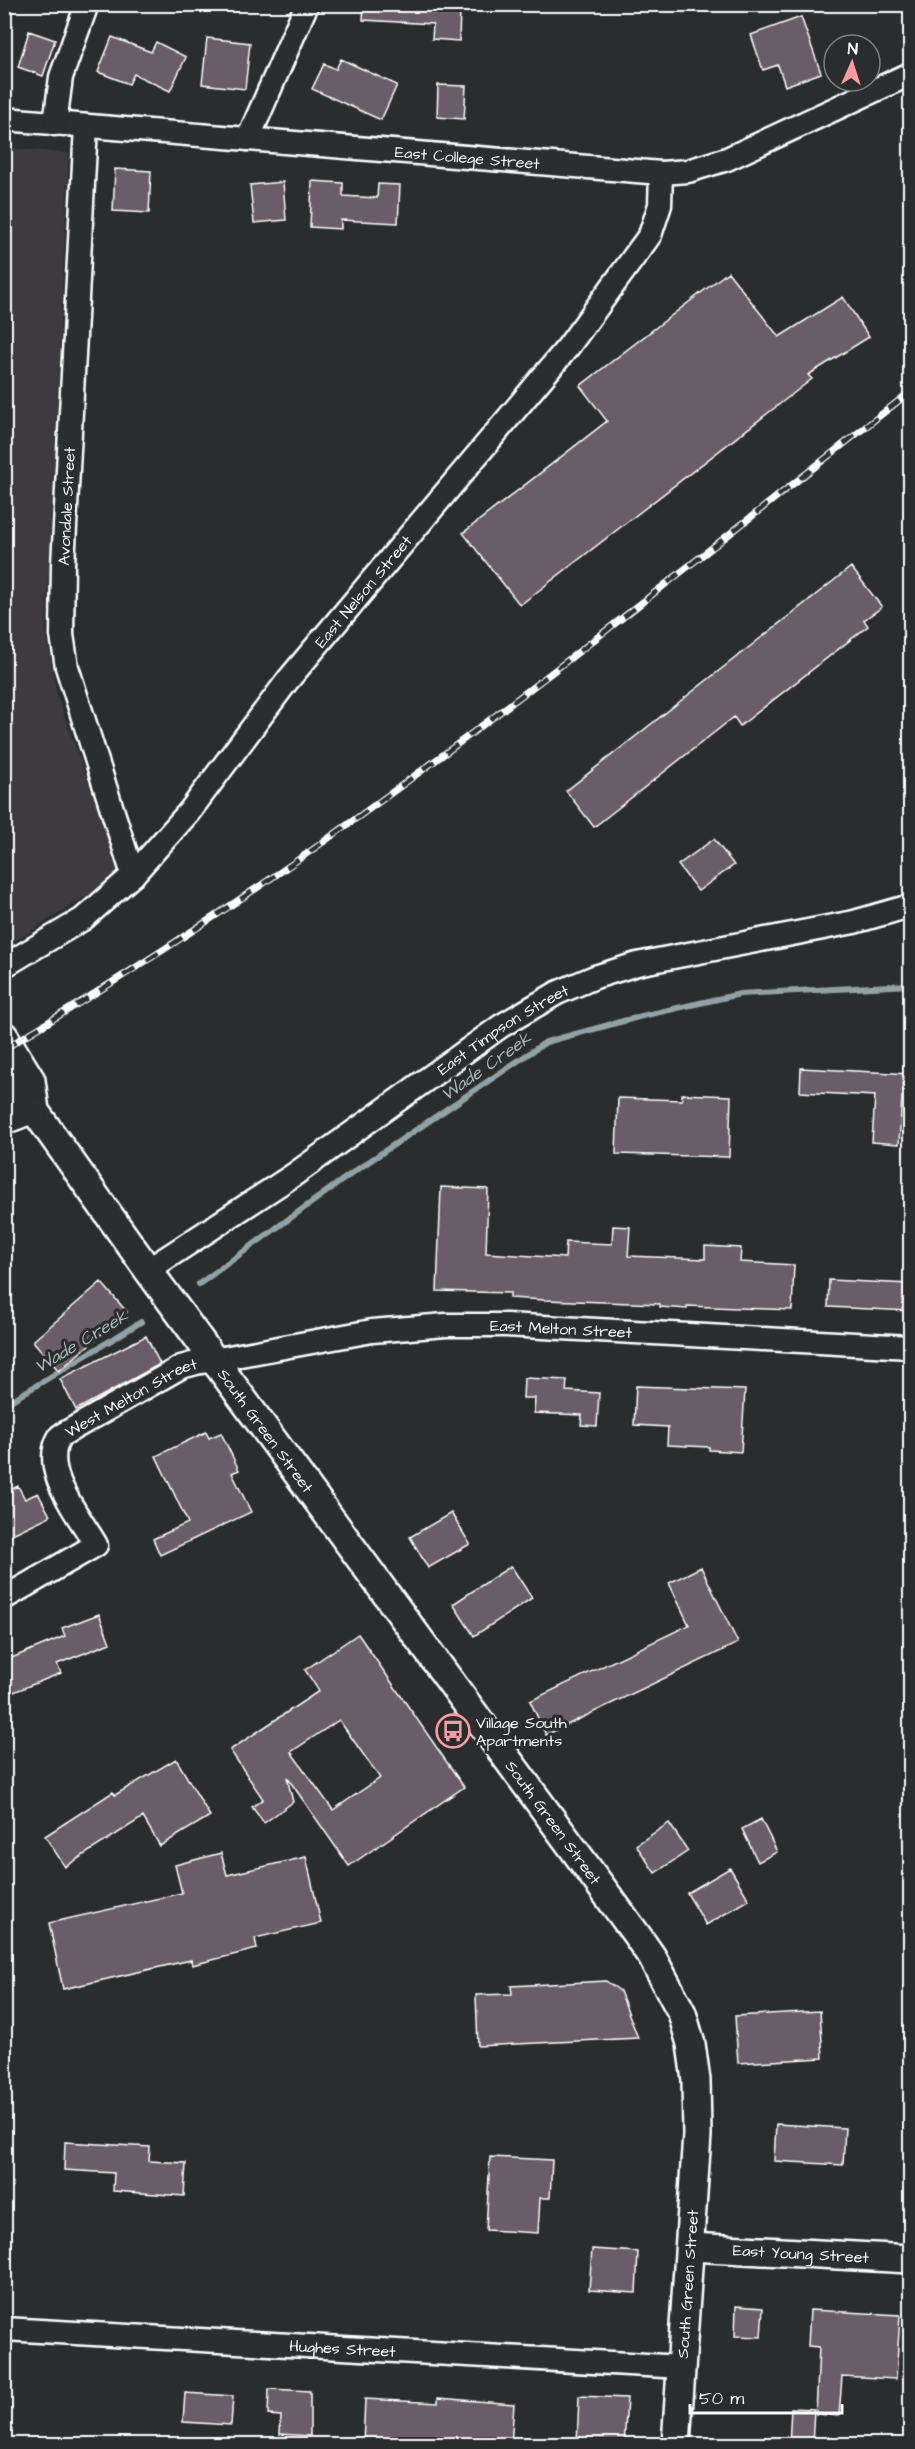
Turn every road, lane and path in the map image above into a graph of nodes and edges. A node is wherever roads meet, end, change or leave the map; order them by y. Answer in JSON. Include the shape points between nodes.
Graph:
{"nodes":[{"id":1,"x":87,"y":4,"type":"edge"},
{"id":2,"x":307,"y":4,"type":"edge"},
{"id":3,"x":910,"y":74,"type":"edge"},
{"id":4,"x":4,"y":119,"type":"edge"},
{"id":5,"x":55,"y":124,"type":"junction"},
{"id":6,"x":86,"y":126,"type":"junction"},
{"id":7,"x":248,"y":139,"type":"junction"},
{"id":8,"x":661,"y":173,"type":"junction"},
{"id":9,"x":133,"y":875,"type":"junction"},
{"id":10,"x":910,"y":906,"type":"edge"},
{"id":11,"x":4,"y":966,"type":"edge"},
{"id":12,"x":4,"y":1036,"type":"edge"},
{"id":13,"x":4,"y":1086,"type":"edge"},
{"id":14,"x":35,"y":1110,"type":"junction"},
{"id":15,"x":4,"y":1123,"type":"edge"},
{"id":16,"x":148,"y":1270,"type":"junction"},
{"id":17,"x":910,"y":1347,"type":"edge"},
{"id":18,"x":213,"y":1358,"type":"junction"},
{"id":19,"x":4,"y":1598,"type":"edge"},
{"id":20,"x":690,"y":2247,"type":"junction"},
{"id":21,"x":910,"y":2259,"type":"edge"},
{"id":22,"x":4,"y":2330,"type":"edge"},
{"id":23,"x":682,"y":2367,"type":"junction"},
{"id":24,"x":676,"y":2445,"type":"edge"}],
"edges":[{"from":1,"to":5,"type":"street","via":[[61,76]]},
{"from":2,"to":7,"type":"street"},
{"from":3,"to":8,"type":"street","name":"East College Street","via":[[728,159],[688,171]]},
{"from":4,"to":5,"type":"street","name":"East College Street"},
{"from":5,"to":6,"type":"street","name":"East College Street"},
{"from":6,"to":7,"type":"street","name":"East College Street"},
{"from":6,"to":9,"type":"street","name":"Avondale Street","via":[[62,635],[75,699]]},
{"from":7,"to":8,"type":"street","name":"East College Street"},
{"from":8,"to":9,"type":"street","name":"East Nelson Street","via":[[660,205],[650,235],[568,347],[288,680],[189,812]]},
{"from":9,"to":11,"type":"street","name":"East Nelson Street","via":[[83,919]]},
{"from":10,"to":16,"type":"street","name":"East Timpson Street","via":[[854,922],[637,964],[557,993],[501,1026],[296,1174]]},
{"from":12,"to":14,"type":"street","name":"South Green Street","via":[[31,1080]]},
{"from":13,"to":14,"type":"street","name":"South Green Street","via":[[14,1100]]},
{"from":14,"to":15,"type":"street"},
{"from":14,"to":16,"type":"street","name":"South Green Street"},
{"from":16,"to":18,"type":"street","name":"South Green Street"},
{"from":17,"to":18,"type":"street","name":"East Melton Street","via":[[467,1325],[372,1331]]},
{"from":18,"to":19,"type":"street","name":"West Melton Street","via":[[180,1367],[60,1436],[54,1451],[55,1474],[96,1545]]},
{"from":18,"to":20,"type":"street","name":"South Green Street","via":[[636,1934],[669,1987],[687,2027],[696,2080]]},
{"from":20,"to":21,"type":"street","name":"East Young Street"},
{"from":20,"to":23,"type":"street","name":"South Green Street"},
{"from":22,"to":23,"type":"street","name":"Hughes Street"},
{"from":23,"to":24,"type":"street","name":"South Green Street"}]}
